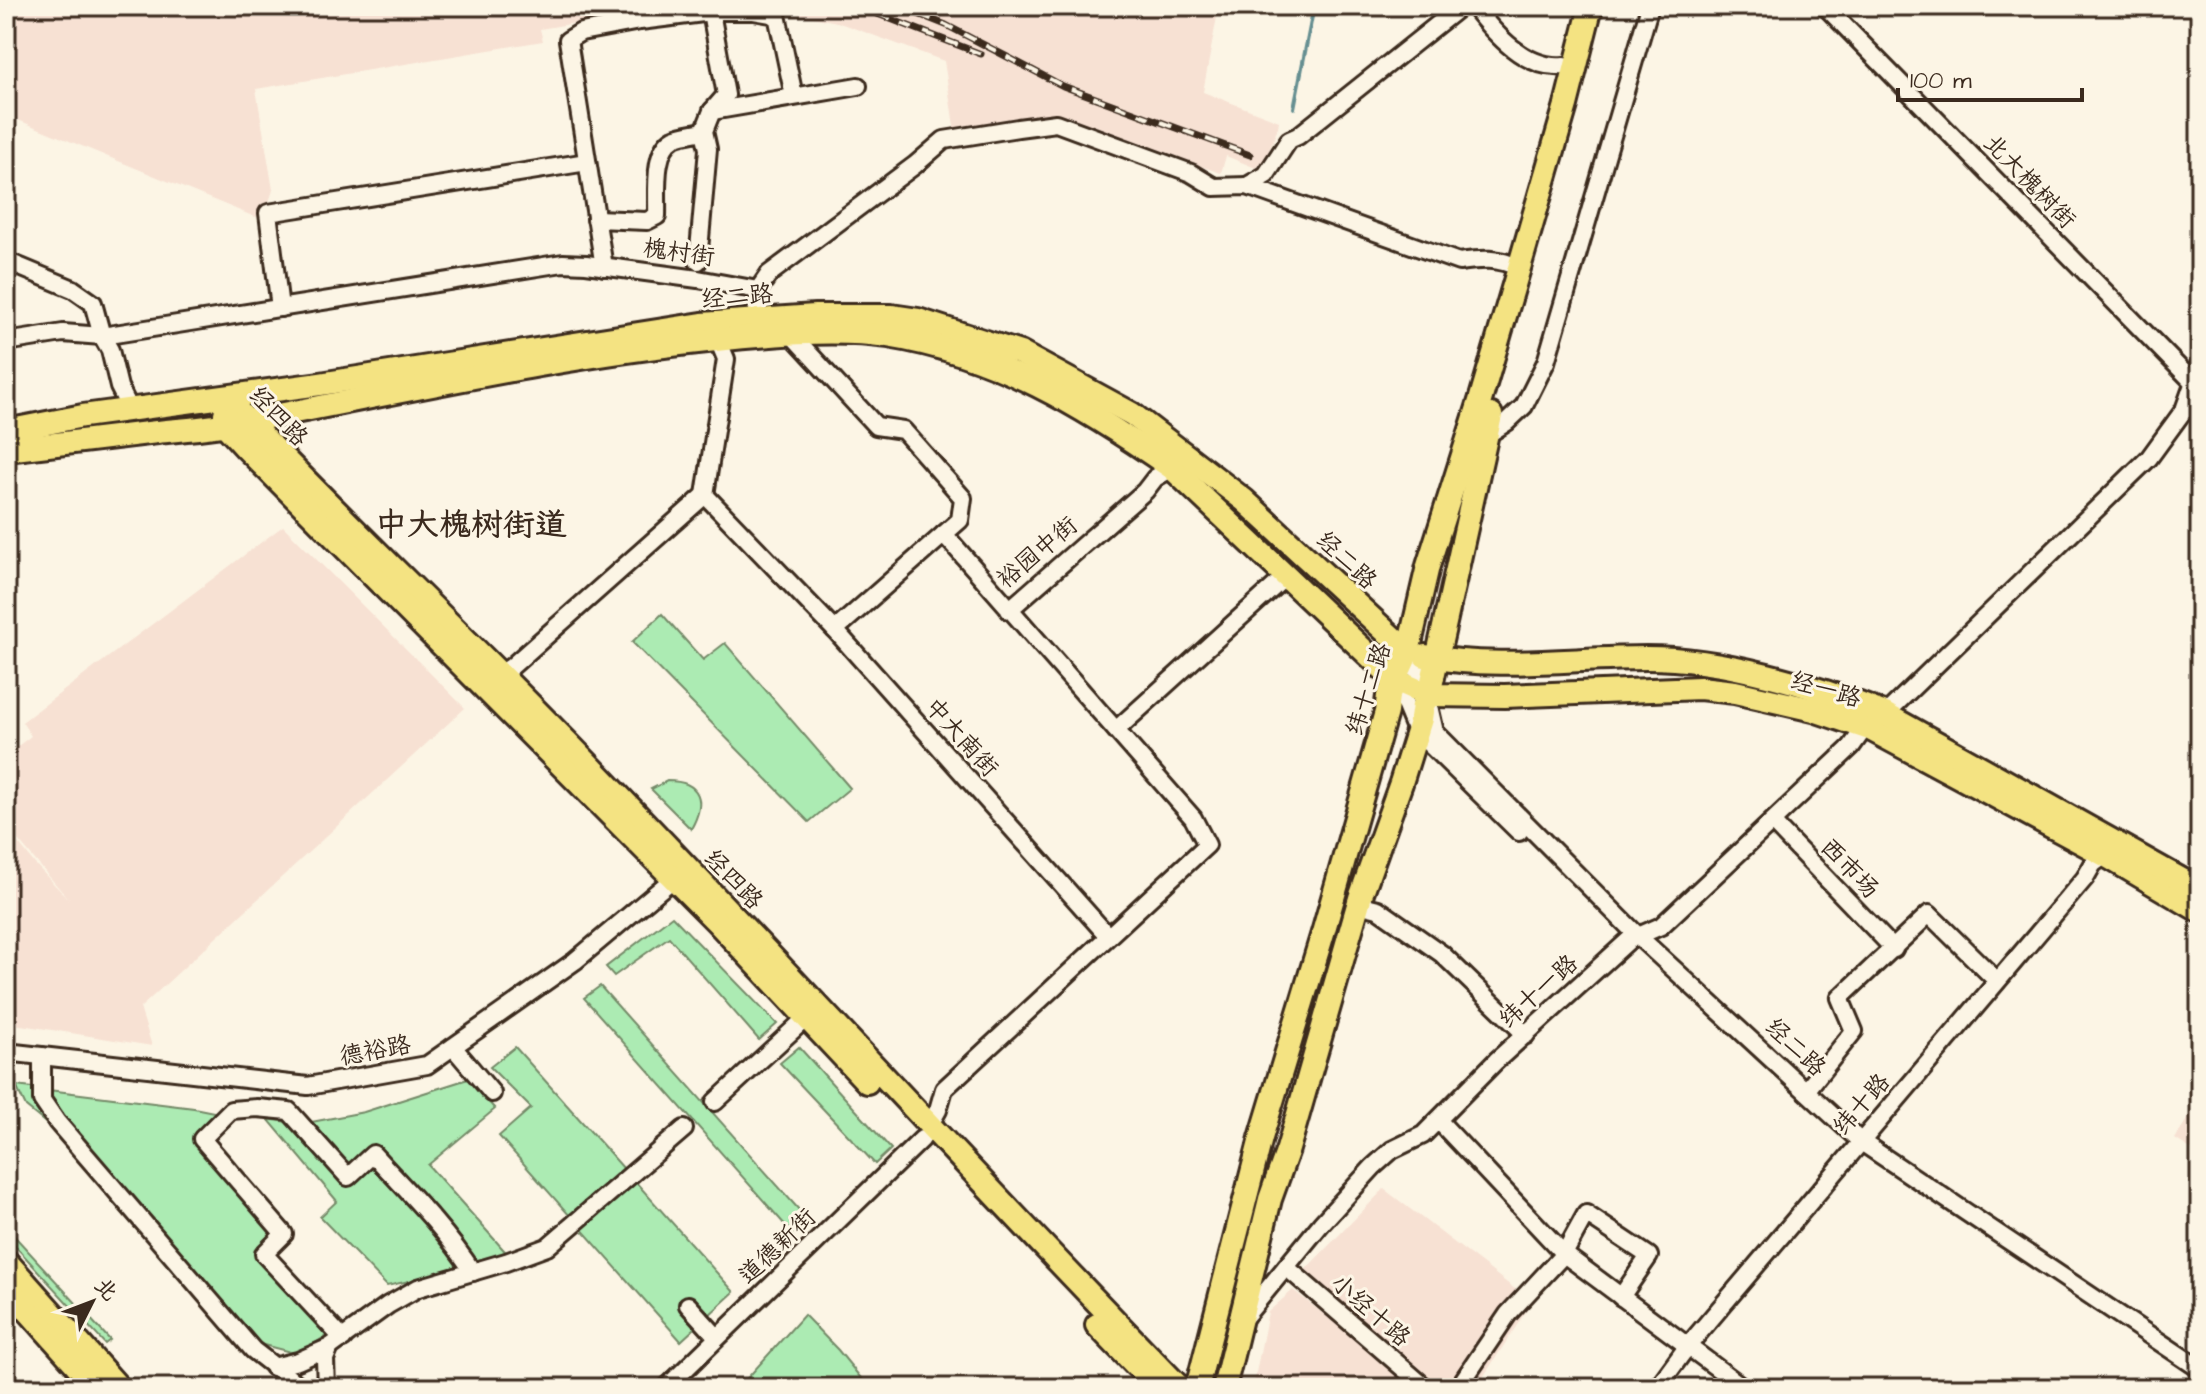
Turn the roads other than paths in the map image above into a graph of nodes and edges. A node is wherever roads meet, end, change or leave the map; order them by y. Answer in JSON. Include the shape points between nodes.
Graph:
{"nodes":[{"id":1,"x":1461,"y":6,"type":"edge"},
{"id":2,"x":1473,"y":6,"type":"edge"},
{"id":3,"x":1591,"y":6,"type":"edge"},
{"id":4,"x":1607,"y":6,"type":"edge"},
{"id":5,"x":1650,"y":6,"type":"edge"},
{"id":6,"x":1825,"y":6,"type":"edge"},
{"id":7,"x":711,"y":12,"type":"junction"},
{"id":8,"x":1564,"y":66,"type":"dead end"},
{"id":9,"x":858,"y":86,"type":"dead end"},
{"id":10,"x":794,"y":96,"type":"junction"},
{"id":11,"x":712,"y":111,"type":"junction"},
{"id":12,"x":704,"y":131,"type":"junction"},
{"id":13,"x":587,"y":162,"type":"junction"},
{"id":14,"x":1247,"y":186,"type":"junction"},
{"id":15,"x":596,"y":219,"type":"junction"},
{"id":16,"x":6,"y":261,"type":"edge"},
{"id":17,"x":698,"y":261,"type":"dead end"},
{"id":18,"x":604,"y":267,"type":"junction"},
{"id":19,"x":1519,"y":268,"type":"junction"},
{"id":20,"x":758,"y":290,"type":"junction"},
{"id":21,"x":280,"y":308,"type":"junction"},
{"id":22,"x":754,"y":320,"type":"junction"},
{"id":23,"x":792,"y":335,"type":"junction"},
{"id":24,"x":102,"y":336,"type":"junction"},
{"id":25,"x":724,"y":339,"type":"junction"},
{"id":26,"x":6,"y":342,"type":"edge"},
{"id":27,"x":2200,"y":365,"type":"edge"},
{"id":28,"x":2197,"y":387,"type":"edge"},
{"id":29,"x":224,"y":397,"type":"junction"},
{"id":30,"x":130,"y":409,"type":"junction"},
{"id":31,"x":236,"y":423,"type":"junction"},
{"id":32,"x":6,"y":431,"type":"edge"},
{"id":33,"x":1484,"y":437,"type":"junction"},
{"id":34,"x":6,"y":450,"type":"edge"},
{"id":35,"x":1172,"y":468,"type":"junction"},
{"id":36,"x":705,"y":495,"type":"junction"},
{"id":37,"x":944,"y":534,"type":"junction"},
{"id":38,"x":1286,"y":576,"type":"junction"},
{"id":39,"x":1009,"y":610,"type":"junction"},
{"id":40,"x":835,"y":630,"type":"junction"},
{"id":41,"x":1408,"y":652,"type":"junction"},
{"id":42,"x":1438,"y":658,"type":"junction"},
{"id":43,"x":500,"y":674,"type":"junction"},
{"id":44,"x":1395,"y":680,"type":"junction"},
{"id":45,"x":1429,"y":695,"type":"junction"},
{"id":46,"x":1877,"y":722,"type":"junction"},
{"id":47,"x":1116,"y":730,"type":"junction"},
{"id":48,"x":1416,"y":731,"type":"junction"},
{"id":49,"x":1772,"y":822,"type":"junction"},
{"id":50,"x":2105,"y":855,"type":"junction"},
{"id":51,"x":680,"y":873,"type":"junction"},
{"id":52,"x":2200,"y":890,"type":"edge"},
{"id":53,"x":1358,"y":904,"type":"junction"},
{"id":54,"x":2200,"y":911,"type":"edge"},
{"id":55,"x":1108,"y":936,"type":"junction"},
{"id":56,"x":1634,"y":938,"type":"junction"},
{"id":57,"x":1894,"y":949,"type":"junction"},
{"id":58,"x":1997,"y":981,"type":"junction"},
{"id":59,"x":807,"y":1017,"type":"junction"},
{"id":60,"x":1526,"y":1035,"type":"junction"},
{"id":61,"x":453,"y":1047,"type":"junction"},
{"id":62,"x":6,"y":1052,"type":"edge"},
{"id":63,"x":42,"y":1056,"type":"junction"},
{"id":64,"x":1806,"y":1091,"type":"junction"},
{"id":65,"x":492,"y":1093,"type":"dead end"},
{"id":66,"x":715,"y":1102,"type":"dead end"},
{"id":67,"x":1438,"y":1120,"type":"junction"},
{"id":68,"x":684,"y":1129,"type":"dead end"},
{"id":69,"x":925,"y":1132,"type":"junction"},
{"id":70,"x":1858,"y":1144,"type":"junction"},
{"id":71,"x":1564,"y":1254,"type":"junction"},
{"id":72,"x":6,"y":1261,"type":"edge"},
{"id":73,"x":1286,"y":1267,"type":"junction"},
{"id":74,"x":473,"y":1272,"type":"junction"},
{"id":75,"x":6,"y":1286,"type":"edge"},
{"id":76,"x":1621,"y":1297,"type":"junction"},
{"id":77,"x":688,"y":1305,"type":"dead end"},
{"id":78,"x":1240,"y":1322,"type":"junction"},
{"id":79,"x":717,"y":1337,"type":"junction"},
{"id":80,"x":336,"y":1343,"type":"junction"},
{"id":81,"x":1687,"y":1347,"type":"junction"},
{"id":82,"x":273,"y":1367,"type":"junction"},
{"id":83,"x":2200,"y":1369,"type":"edge"},
{"id":84,"x":2200,"y":1380,"type":"edge"},
{"id":85,"x":97,"y":1388,"type":"edge"},
{"id":86,"x":119,"y":1388,"type":"edge"},
{"id":87,"x":302,"y":1388,"type":"edge"},
{"id":88,"x":326,"y":1388,"type":"edge"},
{"id":89,"x":666,"y":1388,"type":"edge"},
{"id":90,"x":1158,"y":1388,"type":"edge"},
{"id":91,"x":1180,"y":1388,"type":"edge"},
{"id":92,"x":1197,"y":1388,"type":"edge"},
{"id":93,"x":1224,"y":1388,"type":"edge"},
{"id":94,"x":1426,"y":1388,"type":"edge"},
{"id":95,"x":1458,"y":1388,"type":"edge"},
{"id":96,"x":1657,"y":1388,"type":"edge"},
{"id":97,"x":1744,"y":1388,"type":"edge"}],
"edges":[{"from":1,"to":14,"type":"street","via":[[1289,140],[1266,175]]},
{"from":2,"to":8,"type":"street","via":[[1518,54]]},
{"from":3,"to":19,"type":"main road","name":"纬十二路"},
{"from":4,"to":33,"type":"main road"},
{"from":5,"to":33,"type":"street","via":[[1546,362],[1524,406]]},
{"from":6,"to":28,"type":"street","name":"北大槐树街"},
{"from":7,"to":10,"type":"street","via":[[777,15]]},
{"from":7,"to":11,"type":"street","via":[[726,95]]},
{"from":7,"to":13,"type":"street","via":[[581,32],[568,40]]},
{"from":9,"to":10,"type":"street"},
{"from":10,"to":11,"type":"street"},
{"from":11,"to":12,"type":"street"},
{"from":12,"to":15,"type":"street","via":[[676,137],[659,156],[657,216],[647,221]]},
{"from":12,"to":17,"type":"street","via":[[708,149]]},
{"from":13,"to":15,"type":"street"},
{"from":13,"to":21,"type":"street","via":[[268,213]]},
{"from":14,"to":19,"type":"street","via":[[1459,262],[1489,258]]},
{"from":14,"to":20,"type":"street","via":[[1214,187],[1191,173],[1056,123],[944,140],[769,274]]},
{"from":15,"to":18,"type":"street"},
{"from":16,"to":24,"type":"street","via":[[93,303]]},
{"from":18,"to":20,"type":"street","name":"槐村街"},
{"from":18,"to":21,"type":"street","name":"槐村街","via":[[563,263]]},
{"from":19,"to":41,"type":"main road","name":"纬十二路","via":[[1428,566]]},
{"from":20,"to":22,"type":"street"},
{"from":21,"to":24,"type":"street","name":"槐村街"},
{"from":22,"to":29,"type":"main road","name":"经二路"},
{"from":22,"to":41,"type":"main road","name":"经二路","via":[[891,316],[1020,353],[1132,414],[1233,492]]},
{"from":23,"to":25,"type":"main road","name":"经二路"},
{"from":23,"to":35,"type":"main road","name":"经二路","via":[[890,337],[974,357],[1032,381]]},
{"from":23,"to":37,"type":"street","via":[[876,426],[903,430],[963,498],[960,520]]},
{"from":24,"to":26,"type":"street","name":"槐村街","via":[[63,333]]},
{"from":24,"to":30,"type":"street"},
{"from":25,"to":31,"type":"main road","name":"经二路","via":[[538,366]]},
{"from":25,"to":36,"type":"street","via":[[726,359]]},
{"from":27,"to":28,"type":"street","name":"纬十一路"},
{"from":28,"to":46,"type":"street","name":"纬十一路","via":[[2149,458]]},
{"from":29,"to":30,"type":"main road"},
{"from":29,"to":31,"type":"main road","name":"经四路"},
{"from":30,"to":32,"type":"main road"},
{"from":31,"to":34,"type":"main road"},
{"from":31,"to":43,"type":"main road","name":"经四路"},
{"from":31,"to":51,"type":"main road","name":"经四路"},
{"from":33,"to":42,"type":"main road"},
{"from":35,"to":38,"type":"main road","name":"经二路"},
{"from":35,"to":39,"type":"street","name":"裕园中街"},
{"from":36,"to":40,"type":"street","name":"中大南街"},
{"from":36,"to":43,"type":"street"},
{"from":37,"to":39,"type":"street","name":"裕园中街"},
{"from":37,"to":40,"type":"street"},
{"from":38,"to":44,"type":"main road","name":"经二路"},
{"from":38,"to":47,"type":"street"},
{"from":39,"to":47,"type":"street"},
{"from":40,"to":55,"type":"street","name":"中大南街"},
{"from":41,"to":42,"type":"main road","name":"经一路"},
{"from":41,"to":44,"type":"main road","name":"纬十二路"},
{"from":41,"to":45,"type":"street","name":"经二路"},
{"from":42,"to":45,"type":"main road"},
{"from":42,"to":46,"type":"main road","name":"经一路","via":[[1650,658],[1715,664],[1837,695]]},
{"from":43,"to":51,"type":"main road","name":"经四路"},
{"from":44,"to":45,"type":"main road","name":"经一路"},
{"from":44,"to":48,"type":"street","name":"经二路"},
{"from":44,"to":92,"type":"main road","name":"纬十二路","via":[[1261,1138]]},
{"from":45,"to":46,"type":"main road","name":"经一路","via":[[1700,688]]},
{"from":45,"to":48,"type":"main road"},
{"from":45,"to":56,"type":"street","name":"经二路","via":[[1435,732]]},
{"from":46,"to":49,"type":"street","name":"纬十一路"},
{"from":46,"to":50,"type":"main road","name":"经一路"},
{"from":46,"to":52,"type":"main road","name":"经一路"},
{"from":47,"to":55,"type":"street","via":[[1193,818],[1207,845]]},
{"from":48,"to":53,"type":"main road"},
{"from":48,"to":56,"type":"street","name":"经二路"},
{"from":49,"to":56,"type":"street","name":"纬十一路","via":[[1661,926]]},
{"from":49,"to":57,"type":"street","name":"西市场"},
{"from":50,"to":54,"type":"main road","name":"经一路"},
{"from":50,"to":58,"type":"street","name":"纬十路"},
{"from":51,"to":59,"type":"main road","name":"经四路"},
{"from":51,"to":61,"type":"street","name":"德裕路","via":[[575,961]]},
{"from":51,"to":69,"type":"main road","name":"经四路"},
{"from":53,"to":60,"type":"street","via":[[1378,909],[1442,954]]},
{"from":53,"to":78,"type":"main road","via":[[1270,1199]]},
{"from":55,"to":69,"type":"street","via":[[944,1089]]},
{"from":56,"to":60,"type":"street","name":"纬十一路"},
{"from":56,"to":64,"type":"street","name":"经二路"},
{"from":56,"to":70,"type":"street","name":"经二路"},
{"from":57,"to":58,"type":"street","via":[[1929,914]]},
{"from":57,"to":64,"type":"street","via":[[1840,998],[1854,1031]]},
{"from":58,"to":70,"type":"street","name":"纬十路"},
{"from":59,"to":66,"type":"street"},
{"from":59,"to":69,"type":"main road","name":"经四路"},
{"from":60,"to":67,"type":"street","name":"纬十一路"},
{"from":61,"to":63,"type":"street","name":"德裕路","via":[[427,1065],[308,1086]]},
{"from":61,"to":65,"type":"street"},
{"from":62,"to":63,"type":"street","name":"德裕路"},
{"from":63,"to":82,"type":"street","via":[[42,1100],[57,1122]]},
{"from":64,"to":70,"type":"street","name":"经二路"},
{"from":67,"to":71,"type":"street"},
{"from":67,"to":73,"type":"street","name":"纬十一路","via":[[1373,1167]]},
{"from":68,"to":74,"type":"street","via":[[547,1247]]},
{"from":69,"to":79,"type":"street","name":"道德新街"},
{"from":69,"to":90,"type":"main road","name":"经四路"},
{"from":69,"to":91,"type":"main road","name":"经四路"},
{"from":70,"to":81,"type":"street","name":"纬十路"},
{"from":70,"to":83,"type":"street","name":"经二路"},
{"from":70,"to":84,"type":"street","name":"经二路"},
{"from":71,"to":76,"type":"street"},
{"from":71,"to":76,"type":"street","via":[[1586,1214],[1649,1256]]},
{"from":71,"to":95,"type":"street","via":[[1508,1314]]},
{"from":72,"to":86,"type":"main road"},
{"from":73,"to":78,"type":"street","name":"纬十一路"},
{"from":73,"to":94,"type":"street","name":"小经十路"},
{"from":74,"to":80,"type":"street","via":[[418,1288]]},
{"from":74,"to":80,"type":"street","via":[[373,1154],[348,1177],[289,1111],[231,1110],[202,1139],[284,1234],[264,1254]]},
{"from":75,"to":85,"type":"main road"},
{"from":76,"to":81,"type":"street"},
{"from":77,"to":79,"type":"street"},
{"from":78,"to":93,"type":"main road"},
{"from":79,"to":89,"type":"street","name":"道德新街"},
{"from":80,"to":82,"type":"street"},
{"from":80,"to":88,"type":"street","via":[[325,1359]]},
{"from":81,"to":96,"type":"street","name":"纬十路"},
{"from":81,"to":97,"type":"street"},
{"from":82,"to":87,"type":"street"}]}
